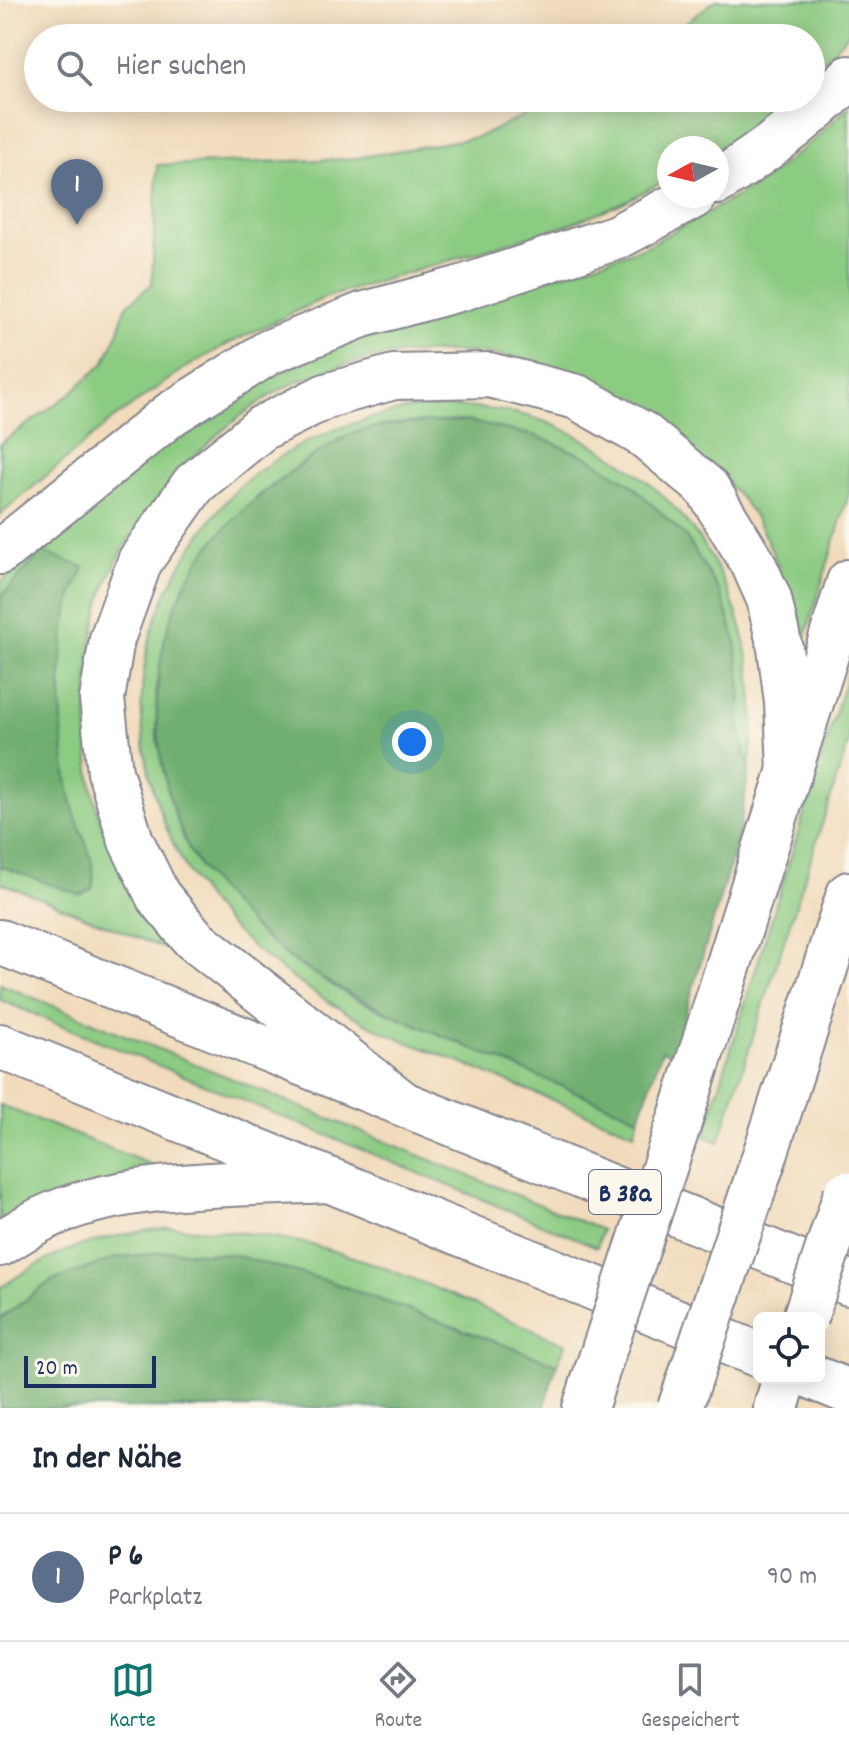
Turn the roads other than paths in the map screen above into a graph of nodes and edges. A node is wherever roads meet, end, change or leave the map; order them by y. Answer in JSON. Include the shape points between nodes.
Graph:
{"nodes":[{"id":1,"x":849,"y":78,"type":"edge"},
{"id":2,"x":825,"y":102,"type":"edge"},
{"id":3,"x":815,"y":112,"type":"edge"},
{"id":4,"x":729,"y":175,"type":"edge"},
{"id":5,"x":671,"y":208,"type":"edge"},
{"id":6,"x":0,"y":552,"type":"edge"},
{"id":7,"x":849,"y":582,"type":"edge"},
{"id":8,"x":790,"y":771,"type":"junction"},
{"id":9,"x":849,"y":894,"type":"edge"},
{"id":10,"x":0,"y":942,"type":"edge"},
{"id":11,"x":0,"y":1046,"type":"edge"},
{"id":12,"x":401,"y":1102,"type":"junction"},
{"id":13,"x":328,"y":1180,"type":"junction"},
{"id":14,"x":848,"y":1190,"type":"edge"},
{"id":15,"x":0,"y":1244,"type":"edge"},
{"id":16,"x":849,"y":1283,"type":"edge"},
{"id":17,"x":807,"y":1312,"type":"edge"},
{"id":18,"x":753,"y":1353,"type":"edge"},
{"id":19,"x":825,"y":1382,"type":"edge"},
{"id":20,"x":783,"y":1384,"type":"edge"},
{"id":21,"x":590,"y":1391,"type":"edge"},
{"id":22,"x":849,"y":1392,"type":"edge"},
{"id":23,"x":680,"y":1408,"type":"edge"},
{"id":24,"x":776,"y":1408,"type":"edge"}],
"edges":[{"from":1,"to":2,"type":"highway"},
{"from":3,"to":4,"type":"highway"},
{"from":5,"to":6,"type":"highway","via":[[617,237],[362,315],[269,352],[171,414]]},
{"from":7,"to":8,"type":"highway"},
{"from":8,"to":12,"type":"highway","via":[[780,648],[769,599],[753,563],[707,488],[644,435],[577,397],[489,375],[394,377],[326,396],[262,428],[194,484],[140,561],[112,639],[102,699],[110,772],[131,841],[158,896],[194,939]]},
{"from":8,"to":21,"type":"highway","bridge":true},
{"from":9,"to":23,"type":"highway","bridge":true},
{"from":10,"to":12,"type":"highway","number":"B 38a"},
{"from":11,"to":13,"type":"highway"},
{"from":12,"to":16,"type":"highway","number":"B 38a"},
{"from":13,"to":15,"type":"highway","via":[[123,1195],[43,1218]]},
{"from":13,"to":18,"type":"highway"},
{"from":14,"to":17,"type":"highway","bridge":true},
{"from":19,"to":22,"type":"highway"},
{"from":20,"to":24,"type":"highway"}]}
